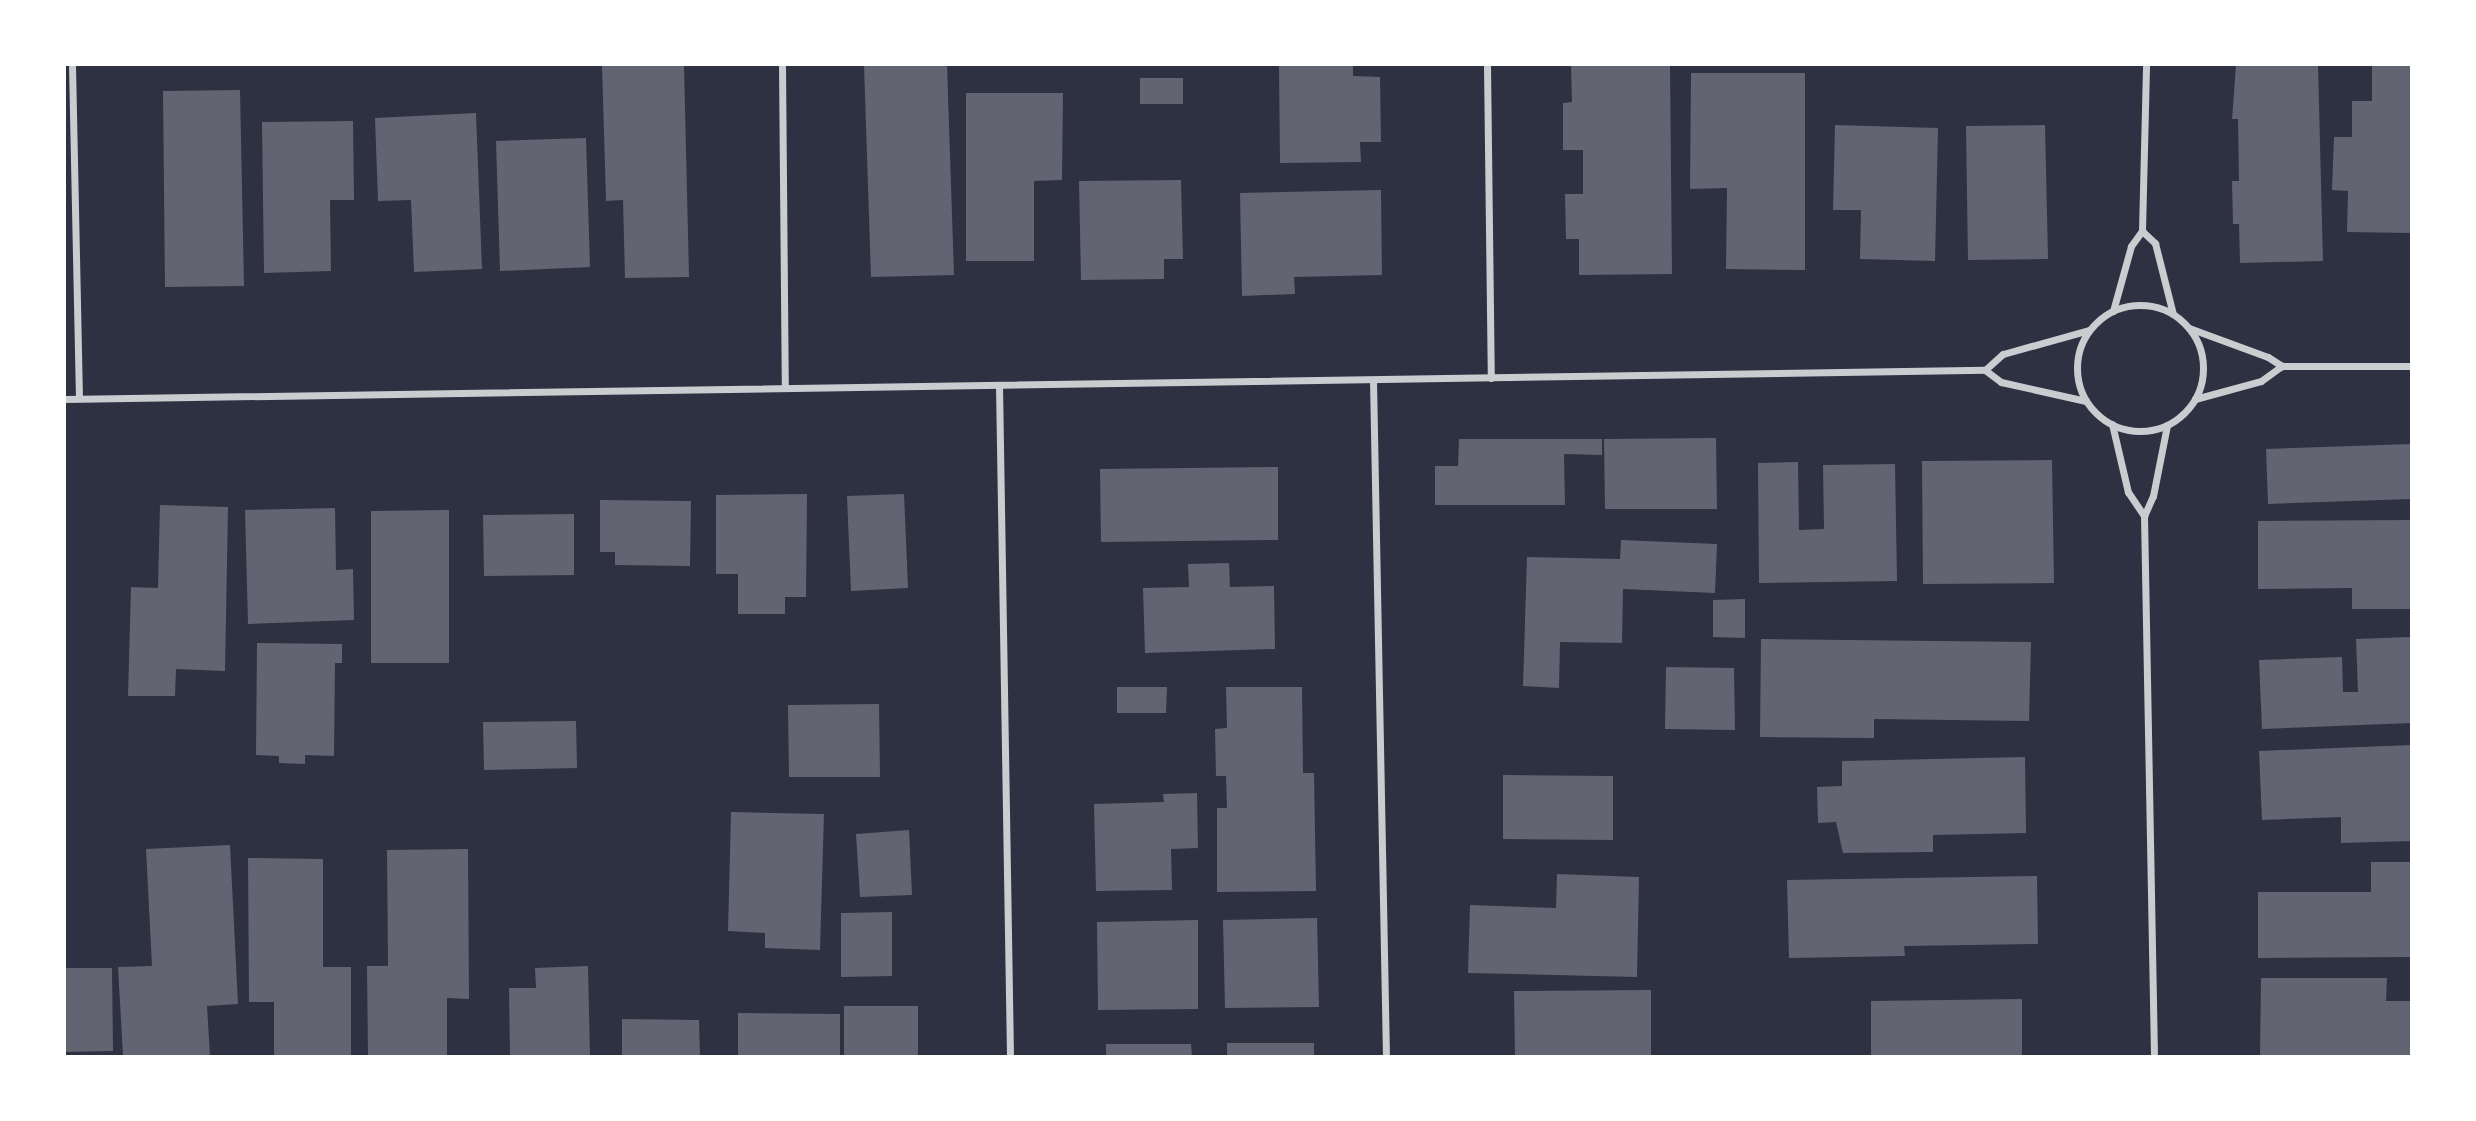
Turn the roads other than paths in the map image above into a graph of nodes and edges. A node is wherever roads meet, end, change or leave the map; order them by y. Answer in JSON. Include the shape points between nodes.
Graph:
{"nodes":[{"id":1,"x":72,"y":65,"type":"edge"},
{"id":2,"x":782,"y":65,"type":"edge"},
{"id":3,"x":1487,"y":65,"type":"edge"},
{"id":4,"x":2146,"y":65,"type":"edge"},
{"id":5,"x":2142,"y":231,"type":"junction"},
{"id":6,"x":2113,"y":311,"type":"junction"},
{"id":7,"x":2173,"y":314,"type":"junction"},
{"id":8,"x":2189,"y":328,"type":"junction"},
{"id":9,"x":2089,"y":330,"type":"junction"},
{"id":10,"x":2281,"y":366,"type":"junction"},
{"id":11,"x":2411,"y":366,"type":"edge"},
{"id":12,"x":1985,"y":370,"type":"junction"},
{"id":13,"x":1491,"y":378,"type":"junction"},
{"id":14,"x":1373,"y":380,"type":"junction"},
{"id":15,"x":999,"y":385,"type":"junction"},
{"id":16,"x":785,"y":388,"type":"junction"},
{"id":17,"x":79,"y":398,"type":"junction"},
{"id":18,"x":65,"y":399,"type":"edge"},
{"id":19,"x":2194,"y":399,"type":"junction"},
{"id":20,"x":2086,"y":401,"type":"junction"},
{"id":21,"x":2112,"y":424,"type":"junction"},
{"id":22,"x":2167,"y":425,"type":"junction"},
{"id":23,"x":2144,"y":516,"type":"junction"},
{"id":24,"x":1010,"y":1056,"type":"edge"},
{"id":25,"x":1386,"y":1056,"type":"edge"},
{"id":26,"x":2154,"y":1056,"type":"edge"}],
"edges":[{"from":1,"to":17,"type":"street"},
{"from":2,"to":16,"type":"street"},
{"from":3,"to":13,"type":"street"},
{"from":4,"to":5,"type":"street"},
{"from":5,"to":6,"type":"street","via":[[2131,246]]},
{"from":5,"to":7,"type":"street","via":[[2155,243]]},
{"from":6,"to":7,"type":"street","via":[[2143,305]]},
{"from":6,"to":9,"type":"street"},
{"from":7,"to":8,"type":"street"},
{"from":8,"to":10,"type":"street","via":[[2269,357]]},
{"from":8,"to":19,"type":"street","via":[[2203,362]]},
{"from":9,"to":12,"type":"street","via":[[2003,354]]},
{"from":9,"to":20,"type":"street","via":[[2077,365]]},
{"from":10,"to":11,"type":"street"},
{"from":10,"to":19,"type":"street","via":[[2261,381]]},
{"from":12,"to":13,"type":"street"},
{"from":12,"to":20,"type":"street","via":[[2001,382]]},
{"from":13,"to":14,"type":"street"},
{"from":14,"to":15,"type":"street"},
{"from":14,"to":25,"type":"street"},
{"from":15,"to":16,"type":"street"},
{"from":15,"to":24,"type":"street"},
{"from":16,"to":17,"type":"street"},
{"from":17,"to":18,"type":"street"},
{"from":19,"to":22,"type":"street"},
{"from":20,"to":21,"type":"street"},
{"from":21,"to":22,"type":"street","via":[[2129,430]]},
{"from":21,"to":23,"type":"street","via":[[2128,492]]},
{"from":22,"to":23,"type":"street","via":[[2153,496]]},
{"from":23,"to":26,"type":"street"}]}
